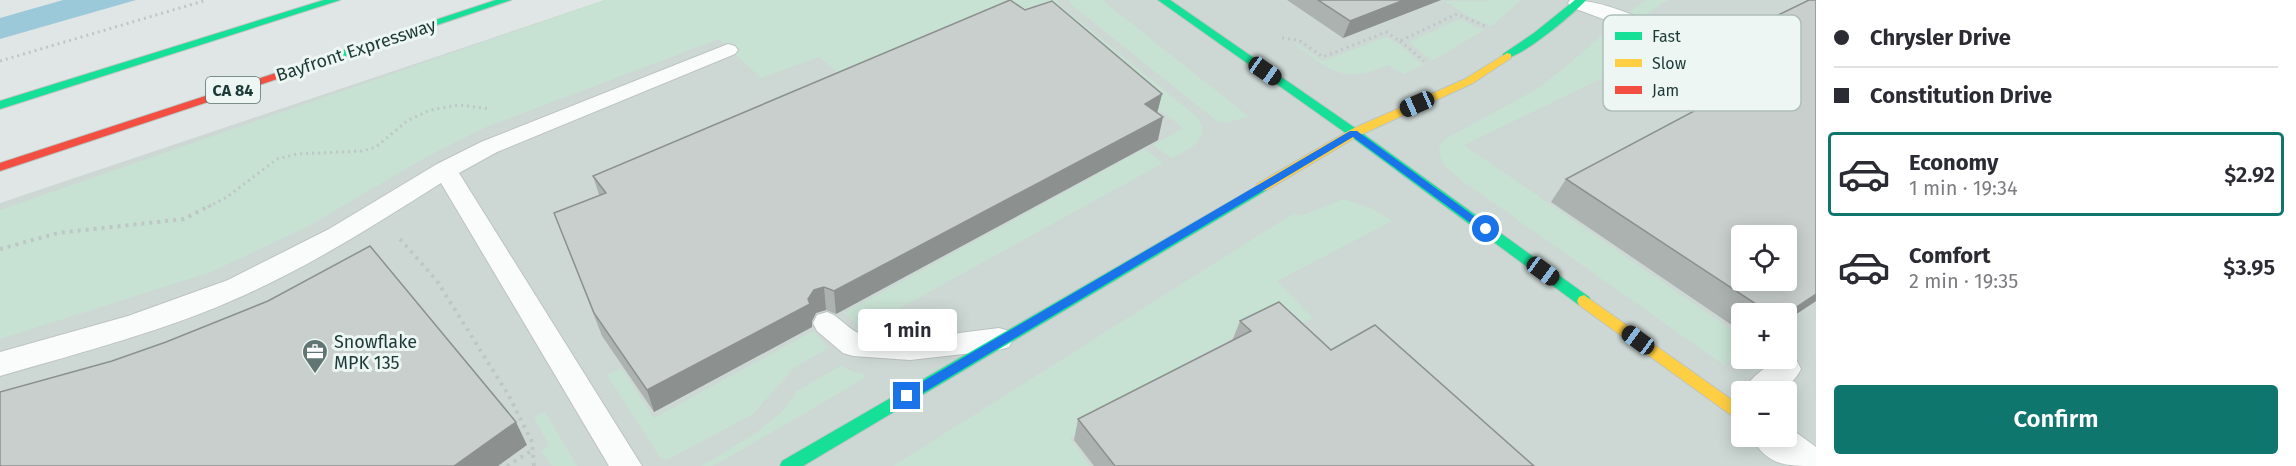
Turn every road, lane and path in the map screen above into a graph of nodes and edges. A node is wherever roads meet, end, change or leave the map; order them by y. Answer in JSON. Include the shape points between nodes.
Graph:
{"nodes":[{"id":1,"x":207,"y":0,"type":"edge"},
{"id":2,"x":335,"y":0,"type":"edge"},
{"id":3,"x":506,"y":0,"type":"edge"},
{"id":4,"x":1163,"y":0,"type":"edge"},
{"id":5,"x":1579,"y":1,"type":"edge"},
{"id":6,"x":1613,"y":15,"type":"edge"},
{"id":7,"x":1485,"y":26,"type":"dead end"},
{"id":8,"x":1280,"y":38,"type":"dead end"},
{"id":9,"x":1400,"y":40,"type":"junction"},
{"id":10,"x":728,"y":51,"type":"dead end"},
{"id":11,"x":0,"y":61,"type":"edge"},
{"id":12,"x":1424,"y":61,"type":"dead end"},
{"id":13,"x":0,"y":105,"type":"edge"},
{"id":14,"x":499,"y":112,"type":"dead end"},
{"id":15,"x":1354,"y":133,"type":"junction"},
{"id":16,"x":0,"y":167,"type":"edge"},
{"id":17,"x":445,"y":170,"type":"junction"},
{"id":18,"x":400,"y":239,"type":"dead end"},
{"id":19,"x":0,"y":249,"type":"edge"},
{"id":20,"x":827,"y":322,"type":"dead end"},
{"id":21,"x":1006,"y":339,"type":"junction"},
{"id":22,"x":0,"y":364,"type":"edge"},
{"id":23,"x":1787,"y":369,"type":"dead end"},
{"id":24,"x":1771,"y":381,"type":"edge"},
{"id":25,"x":1731,"y":404,"type":"edge"},
{"id":26,"x":1786,"y":447,"type":"edge"},
{"id":27,"x":531,"y":451,"type":"junction"},
{"id":28,"x":507,"y":466,"type":"edge"},
{"id":29,"x":534,"y":466,"type":"edge"},
{"id":30,"x":626,"y":466,"type":"edge"},
{"id":31,"x":788,"y":466,"type":"edge"},
{"id":32,"x":1811,"y":466,"type":"edge"}],
"edges":[{"from":1,"to":11,"type":"path"},
{"from":2,"to":13,"type":"main road"},
{"from":3,"to":16,"type":"main road","name":"Bayfront Expressway","number":"CA 84"},
{"from":4,"to":15,"type":"main road"},
{"from":5,"to":6,"type":"lane"},
{"from":5,"to":15,"type":"main road","via":[[1538,35],[1469,81]]},
{"from":7,"to":9,"type":"path","via":[[1457,14]]},
{"from":8,"to":9,"type":"path","via":[[1299,40],[1323,57],[1386,32]]},
{"from":9,"to":12,"type":"path"},
{"from":10,"to":17,"type":"lane","via":[[521,133]]},
{"from":14,"to":19,"type":"path","via":[[459,105],[430,110],[407,121],[376,147],[362,152],[297,154],[277,159],[227,196],[184,219],[58,233]]},
{"from":15,"to":21,"type":"main road"},
{"from":15,"to":25,"type":"main road"},
{"from":17,"to":22,"type":"lane","via":[[338,236],[237,287],[133,327]]},
{"from":17,"to":30,"type":"lane"},
{"from":18,"to":27,"type":"path","via":[[436,281],[509,396],[532,442]]},
{"from":20,"to":21,"type":"lane","via":[[853,345],[910,348]]},
{"from":21,"to":31,"type":"main road"},
{"from":23,"to":24,"type":"lane"},
{"from":26,"to":32,"type":"street"},
{"from":27,"to":28,"type":"path"},
{"from":27,"to":29,"type":"path"}]}
